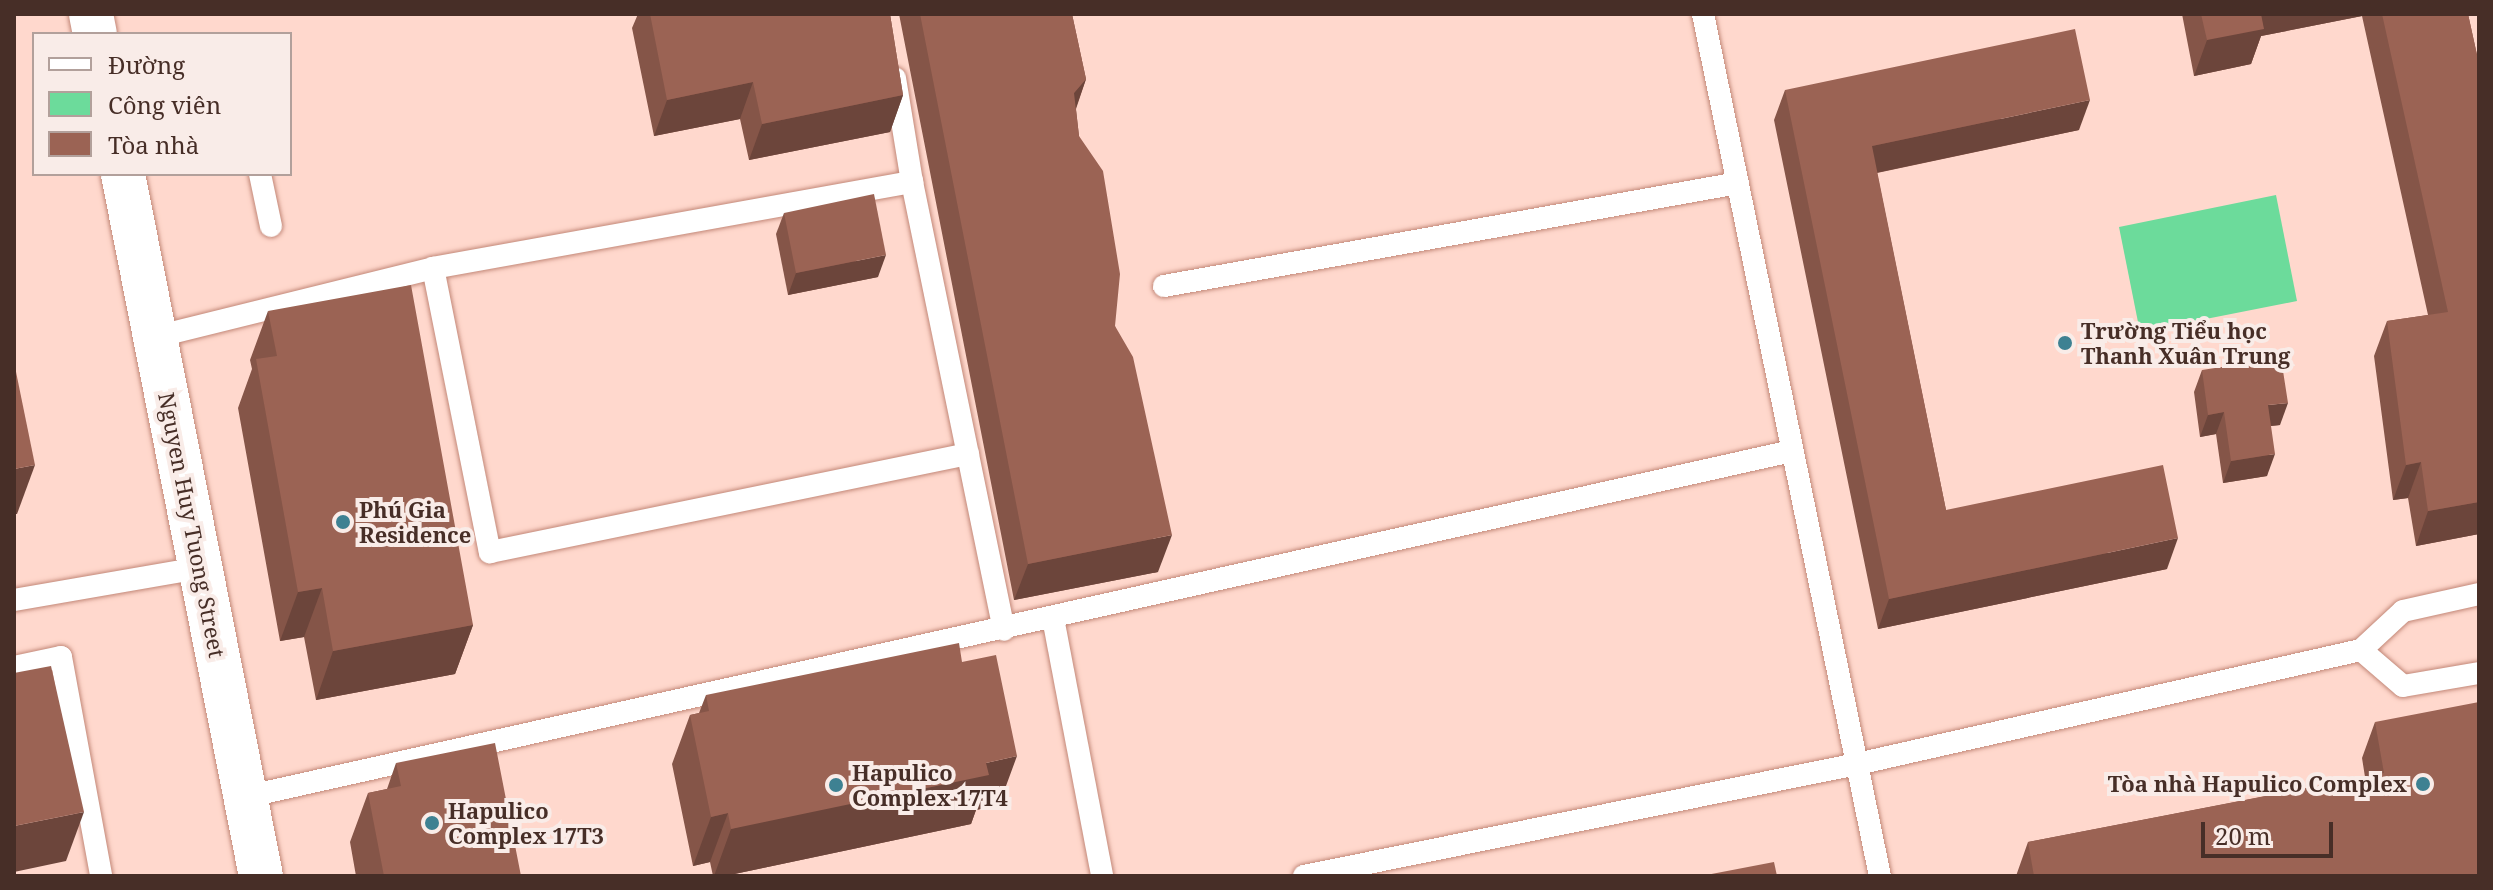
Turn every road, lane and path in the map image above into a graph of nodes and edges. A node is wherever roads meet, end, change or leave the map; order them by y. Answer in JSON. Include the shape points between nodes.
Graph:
{"nodes":[{"id":1,"x":1703,"y":14,"type":"edge"},
{"id":2,"x":892,"y":60,"type":"edge"},
{"id":3,"x":123,"y":176,"type":"edge"},
{"id":4,"x":260,"y":176,"type":"edge"},
{"id":5,"x":912,"y":182,"type":"junction"},
{"id":6,"x":1738,"y":183,"type":"junction"},
{"id":7,"x":271,"y":226,"type":"dead end"},
{"id":8,"x":433,"y":268,"type":"junction"},
{"id":9,"x":1164,"y":286,"type":"dead end"},
{"id":10,"x":155,"y":337,"type":"junction"},
{"id":11,"x":1792,"y":451,"type":"junction"},
{"id":12,"x":968,"y":454,"type":"junction"},
{"id":13,"x":200,"y":568,"type":"junction"},
{"id":14,"x":2479,"y":594,"type":"edge"},
{"id":15,"x":14,"y":600,"type":"edge"},
{"id":16,"x":1053,"y":618,"type":"junction"},
{"id":17,"x":1004,"y":630,"type":"junction"},
{"id":18,"x":2361,"y":650,"type":"junction"},
{"id":19,"x":14,"y":667,"type":"edge"},
{"id":20,"x":2479,"y":673,"type":"edge"},
{"id":21,"x":1857,"y":764,"type":"junction"},
{"id":22,"x":245,"y":797,"type":"junction"},
{"id":23,"x":101,"y":876,"type":"edge"},
{"id":24,"x":261,"y":876,"type":"edge"},
{"id":25,"x":1102,"y":876,"type":"edge"},
{"id":26,"x":1304,"y":876,"type":"edge"},
{"id":27,"x":1880,"y":876,"type":"edge"}],
"edges":[{"from":1,"to":6,"type":"lane"},
{"from":2,"to":5,"type":"lane"},
{"from":3,"to":10,"type":"street","name":"Nguyen Huy Tuong Street"},
{"from":4,"to":7,"type":"lane"},
{"from":5,"to":8,"type":"lane"},
{"from":5,"to":12,"type":"lane"},
{"from":6,"to":9,"type":"lane"},
{"from":6,"to":11,"type":"lane"},
{"from":8,"to":10,"type":"lane"},
{"from":8,"to":12,"type":"lane","via":[[490,552]]},
{"from":10,"to":13,"type":"street","name":"Nguyen Huy Tuong Street"},
{"from":11,"to":16,"type":"lane"},
{"from":11,"to":21,"type":"lane"},
{"from":12,"to":17,"type":"lane"},
{"from":13,"to":15,"type":"lane"},
{"from":13,"to":22,"type":"street","name":"Nguyen Huy Tuong Street"},
{"from":14,"to":18,"type":"lane","via":[[2403,611]]},
{"from":16,"to":17,"type":"lane"},
{"from":16,"to":25,"type":"lane"},
{"from":17,"to":22,"type":"lane"},
{"from":18,"to":20,"type":"lane","via":[[2403,686]]},
{"from":18,"to":21,"type":"lane"},
{"from":19,"to":23,"type":"lane","via":[[61,657]]},
{"from":21,"to":26,"type":"lane"},
{"from":21,"to":27,"type":"lane"},
{"from":22,"to":24,"type":"street","name":"Nguyen Huy Tuong Street"}]}
